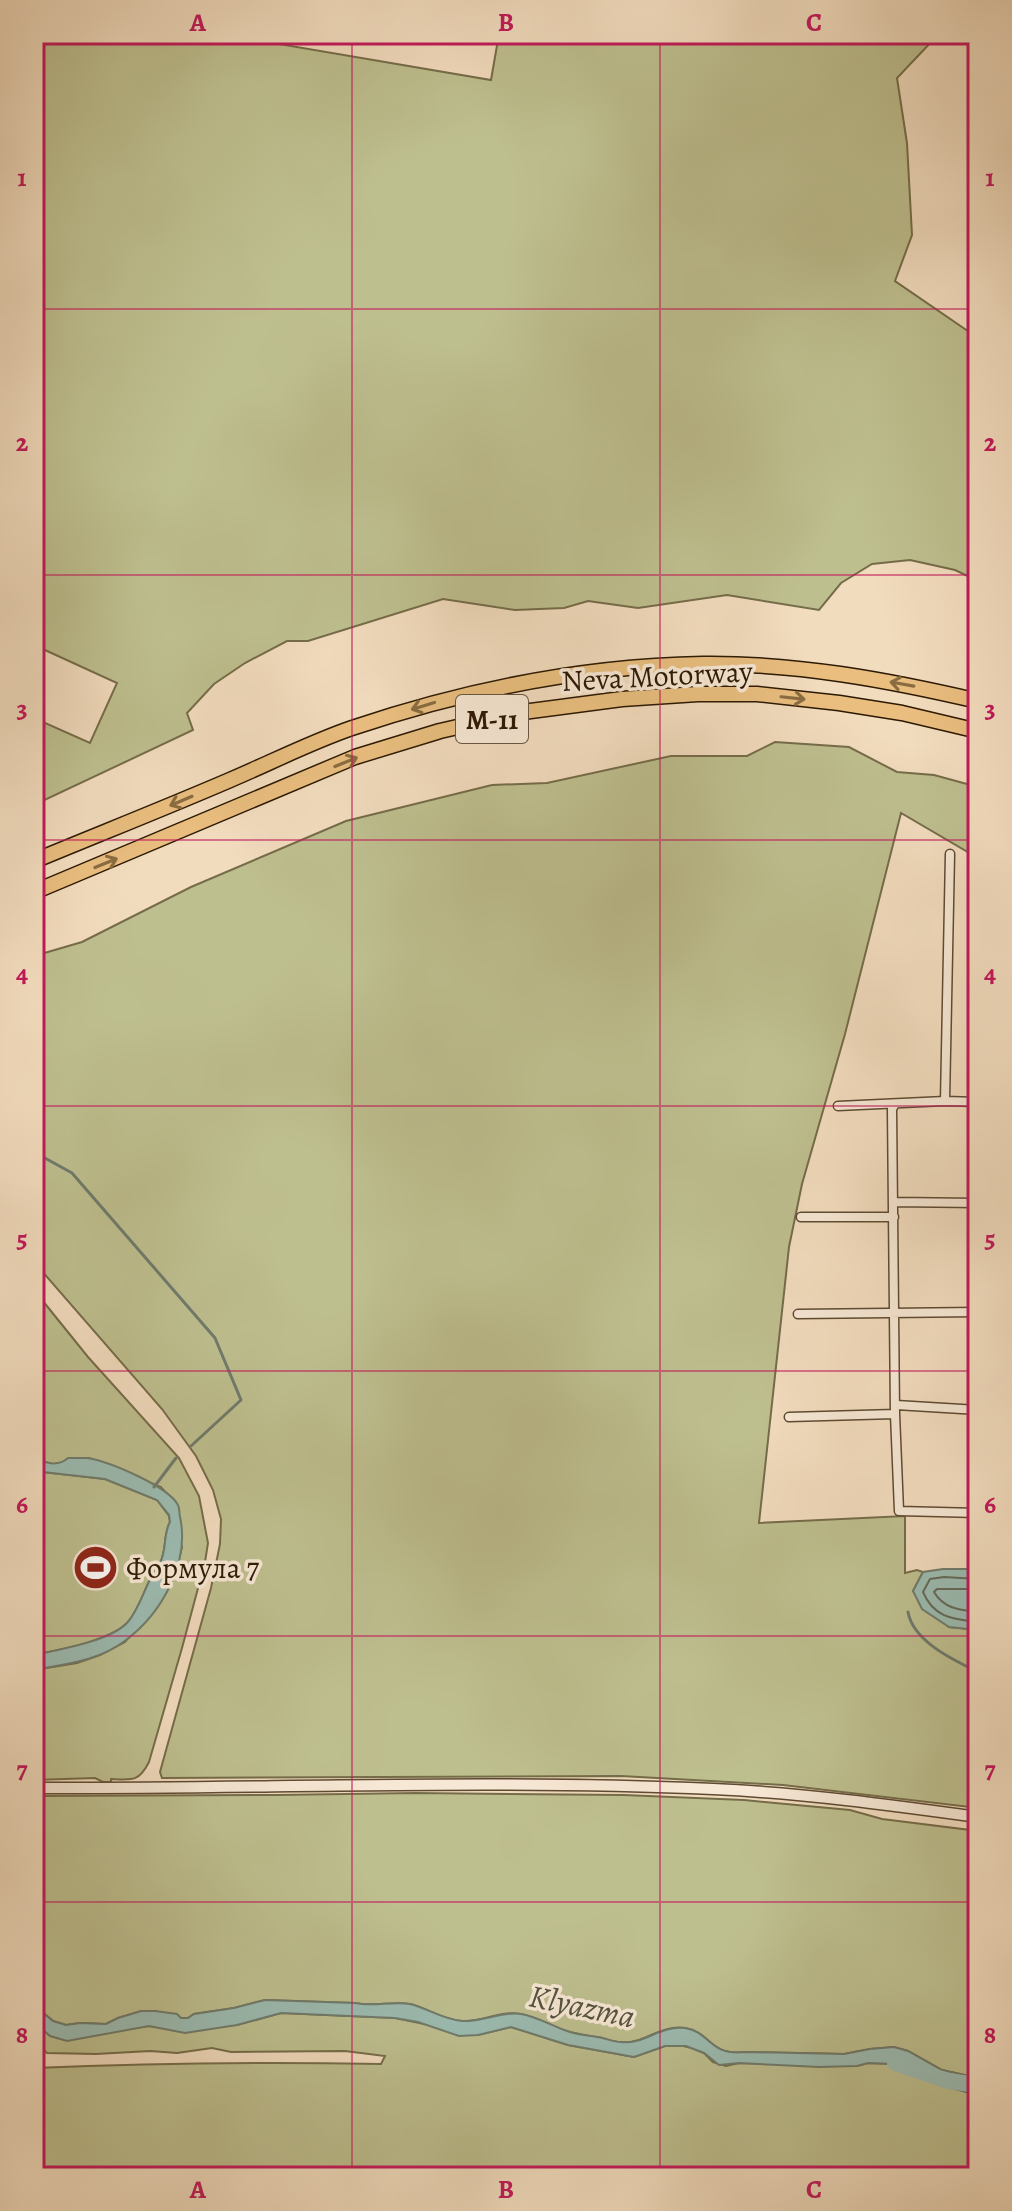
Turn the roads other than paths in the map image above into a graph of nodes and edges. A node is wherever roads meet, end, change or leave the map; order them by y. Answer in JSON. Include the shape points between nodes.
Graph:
{"nodes":[{"id":1,"x":978,"y":701,"type":"edge"},
{"id":2,"x":978,"y":731,"type":"edge"},
{"id":3,"x":950,"y":854,"type":"dead end"},
{"id":4,"x":34,"y":861,"type":"edge"},
{"id":5,"x":34,"y":892,"type":"edge"},
{"id":6,"x":945,"y":1101,"type":"junction"},
{"id":7,"x":978,"y":1102,"type":"edge"},
{"id":8,"x":895,"y":1104,"type":"junction"},
{"id":9,"x":838,"y":1106,"type":"dead end"},
{"id":10,"x":893,"y":1202,"type":"junction"},
{"id":11,"x":978,"y":1203,"type":"edge"},
{"id":12,"x":801,"y":1217,"type":"dead end"},
{"id":13,"x":894,"y":1217,"type":"junction"},
{"id":14,"x":895,"y":1312,"type":"junction"},
{"id":15,"x":978,"y":1312,"type":"edge"},
{"id":16,"x":798,"y":1314,"type":"dead end"},
{"id":17,"x":896,"y":1410,"type":"junction"},
{"id":18,"x":978,"y":1410,"type":"edge"},
{"id":19,"x":789,"y":1417,"type":"dead end"},
{"id":20,"x":978,"y":1513,"type":"edge"},
{"id":21,"x":34,"y":1788,"type":"edge"},
{"id":22,"x":978,"y":1817,"type":"edge"}],
"edges":[{"from":1,"to":4,"type":"highway","name":"Neva Motorway","number":"М-11","one_way":true,"via":[[845,674],[751,665],[623,669],[521,683],[434,702],[349,729]]},
{"from":5,"to":2,"type":"highway","name":"Neva Motorway","number":"М-11","one_way":true,"via":[[355,757],[523,712],[622,699],[757,694],[902,713]]},
{"from":3,"to":6,"type":"street"},
{"from":6,"to":7,"type":"street"},
{"from":6,"to":8,"type":"street"},
{"from":8,"to":9,"type":"street"},
{"from":8,"to":10,"type":"street"},
{"from":10,"to":11,"type":"street"},
{"from":10,"to":13,"type":"street"},
{"from":12,"to":13,"type":"street"},
{"from":13,"to":14,"type":"street"},
{"from":14,"to":15,"type":"street"},
{"from":14,"to":16,"type":"street"},
{"from":14,"to":17,"type":"street"},
{"from":17,"to":18,"type":"street"},
{"from":17,"to":19,"type":"street"},
{"from":17,"to":20,"type":"street","via":[[899,1511]]},
{"from":21,"to":22,"type":"street","via":[[641,1787],[799,1795]]}]}
